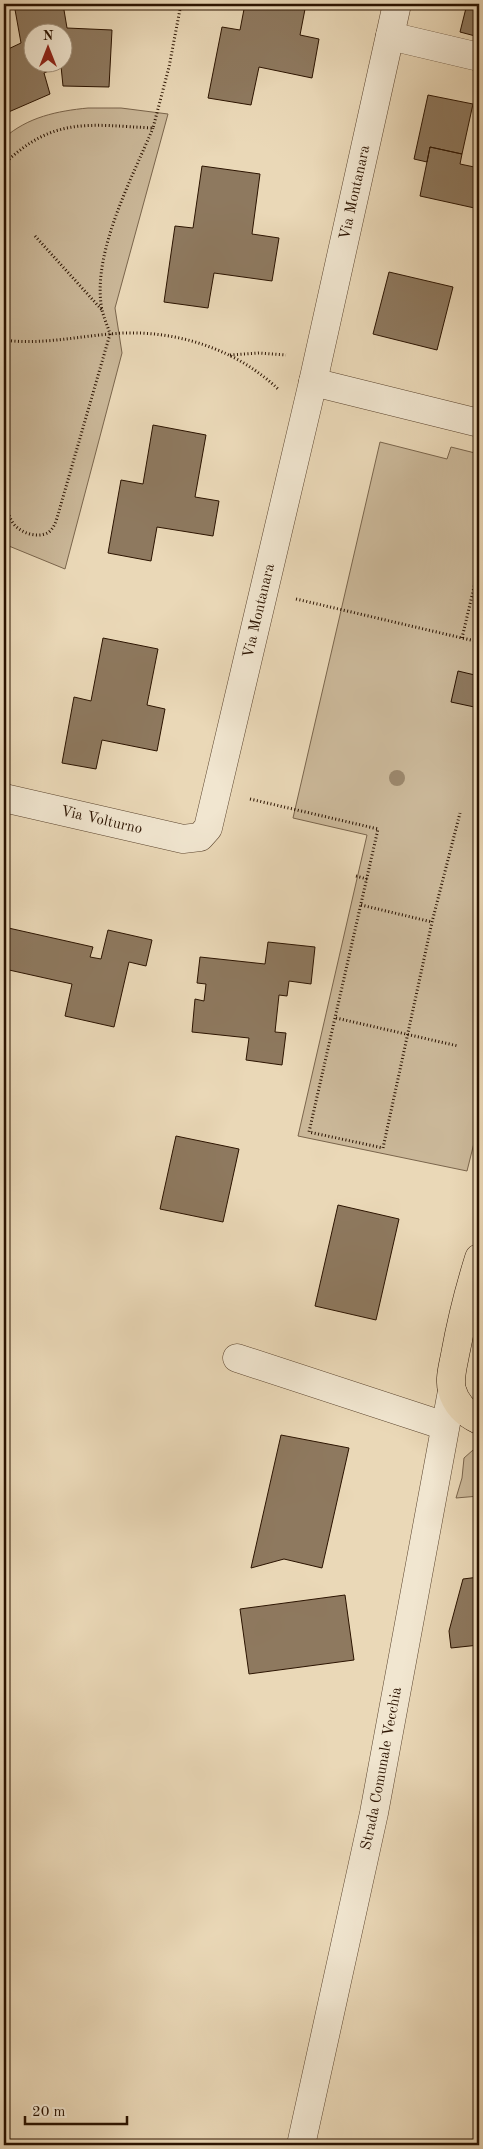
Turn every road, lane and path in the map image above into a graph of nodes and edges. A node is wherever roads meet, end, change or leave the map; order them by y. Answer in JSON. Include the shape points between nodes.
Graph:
{"nodes":[{"id":1,"x":181,"y":4,"type":"edge"},
{"id":2,"x":397,"y":4,"type":"edge"},
{"id":3,"x":390,"y":36,"type":"junction"},
{"id":4,"x":479,"y":57,"type":"edge"},
{"id":5,"x":153,"y":128,"type":"junction"},
{"id":6,"x":4,"y":164,"type":"edge"},
{"id":7,"x":35,"y":236,"type":"dead end"},
{"id":8,"x":102,"y":310,"type":"junction"},
{"id":9,"x":110,"y":334,"type":"junction"},
{"id":10,"x":4,"y":340,"type":"edge"},
{"id":11,"x":230,"y":356,"type":"junction"},
{"id":12,"x":315,"y":370,"type":"junction"},
{"id":13,"x":305,"y":415,"type":"junction"},
{"id":14,"x":479,"y":423,"type":"edge"},
{"id":15,"x":4,"y":474,"type":"edge"},
{"id":16,"x":479,"y":566,"type":"edge"},
{"id":17,"x":296,"y":599,"type":"dead end"},
{"id":18,"x":462,"y":638,"type":"junction"},
{"id":19,"x":479,"y":642,"type":"edge"},
{"id":20,"x":4,"y":798,"type":"edge"},
{"id":21,"x":250,"y":799,"type":"dead end"},
{"id":22,"x":460,"y":813,"type":"dead end"},
{"id":23,"x":200,"y":837,"type":"joint"},
{"id":24,"x":356,"y":876,"type":"dead end"},
{"id":25,"x":367,"y":879,"type":"junction"},
{"id":26,"x":361,"y":905,"type":"junction"},
{"id":27,"x":432,"y":922,"type":"junction"},
{"id":28,"x":336,"y":1018,"type":"junction"},
{"id":29,"x":407,"y":1035,"type":"junction"},
{"id":30,"x":458,"y":1046,"type":"dead end"},
{"id":31,"x":479,"y":1258,"type":"edge"},
{"id":32,"x":473,"y":1295,"type":"edge"},
{"id":33,"x":236,"y":1358,"type":"dead end"},
{"id":34,"x":452,"y":1391,"type":"junction"},
{"id":35,"x":479,"y":1420,"type":"edge"},
{"id":36,"x":445,"y":1426,"type":"junction"},
{"id":37,"x":302,"y":2145,"type":"edge"}],
"edges":[{"from":1,"to":5,"type":"path"},
{"from":2,"to":3,"type":"street","name":"Via Montanara"},
{"from":3,"to":4,"type":"street"},
{"from":3,"to":12,"type":"street","name":"Via Montanara"},
{"from":5,"to":6,"type":"path","via":[[74,125],[32,141]]},
{"from":5,"to":8,"type":"path","via":[[111,231],[101,281]]},
{"from":7,"to":8,"type":"path"},
{"from":8,"to":9,"type":"path"},
{"from":9,"to":10,"type":"path","via":[[51,341]]},
{"from":9,"to":11,"type":"path","via":[[169,336],[202,344]]},
{"from":9,"to":15,"type":"path","via":[[59,511],[49,532],[33,535],[13,523],[6,501]]},
{"from":11,"to":12,"type":"path","via":[[259,353]]},
{"from":11,"to":13,"type":"path","via":[[274,385]]},
{"from":12,"to":13,"type":"street","name":"Via Montanara"},
{"from":12,"to":14,"type":"street"},
{"from":13,"to":23,"type":"street","name":"Via Montanara","via":[[210,822]]},
{"from":16,"to":18,"type":"path"},
{"from":17,"to":18,"type":"path"},
{"from":18,"to":19,"type":"path"},
{"from":20,"to":23,"type":"street","name":"Via Volturno","via":[[176,838],[189,840]]},
{"from":21,"to":25,"type":"path","via":[[378,829]]},
{"from":22,"to":27,"type":"path"},
{"from":24,"to":25,"type":"path"},
{"from":25,"to":26,"type":"path"},
{"from":26,"to":27,"type":"path"},
{"from":26,"to":28,"type":"path"},
{"from":27,"to":29,"type":"path"},
{"from":28,"to":29,"type":"path"},
{"from":28,"to":29,"type":"path","via":[[309,1132],[383,1148]]},
{"from":29,"to":30,"type":"path"},
{"from":31,"to":32,"type":"main road"},
{"from":32,"to":34,"type":"main road","via":[[460,1324],[451,1378]]},
{"from":33,"to":36,"type":"street"},
{"from":34,"to":35,"type":"main road","via":[[467,1413]]},
{"from":34,"to":36,"type":"street","name":"Strada Comunale Vecchia"},
{"from":36,"to":37,"type":"street","name":"Strada Comunale Vecchia","via":[[374,1813]]}]}
